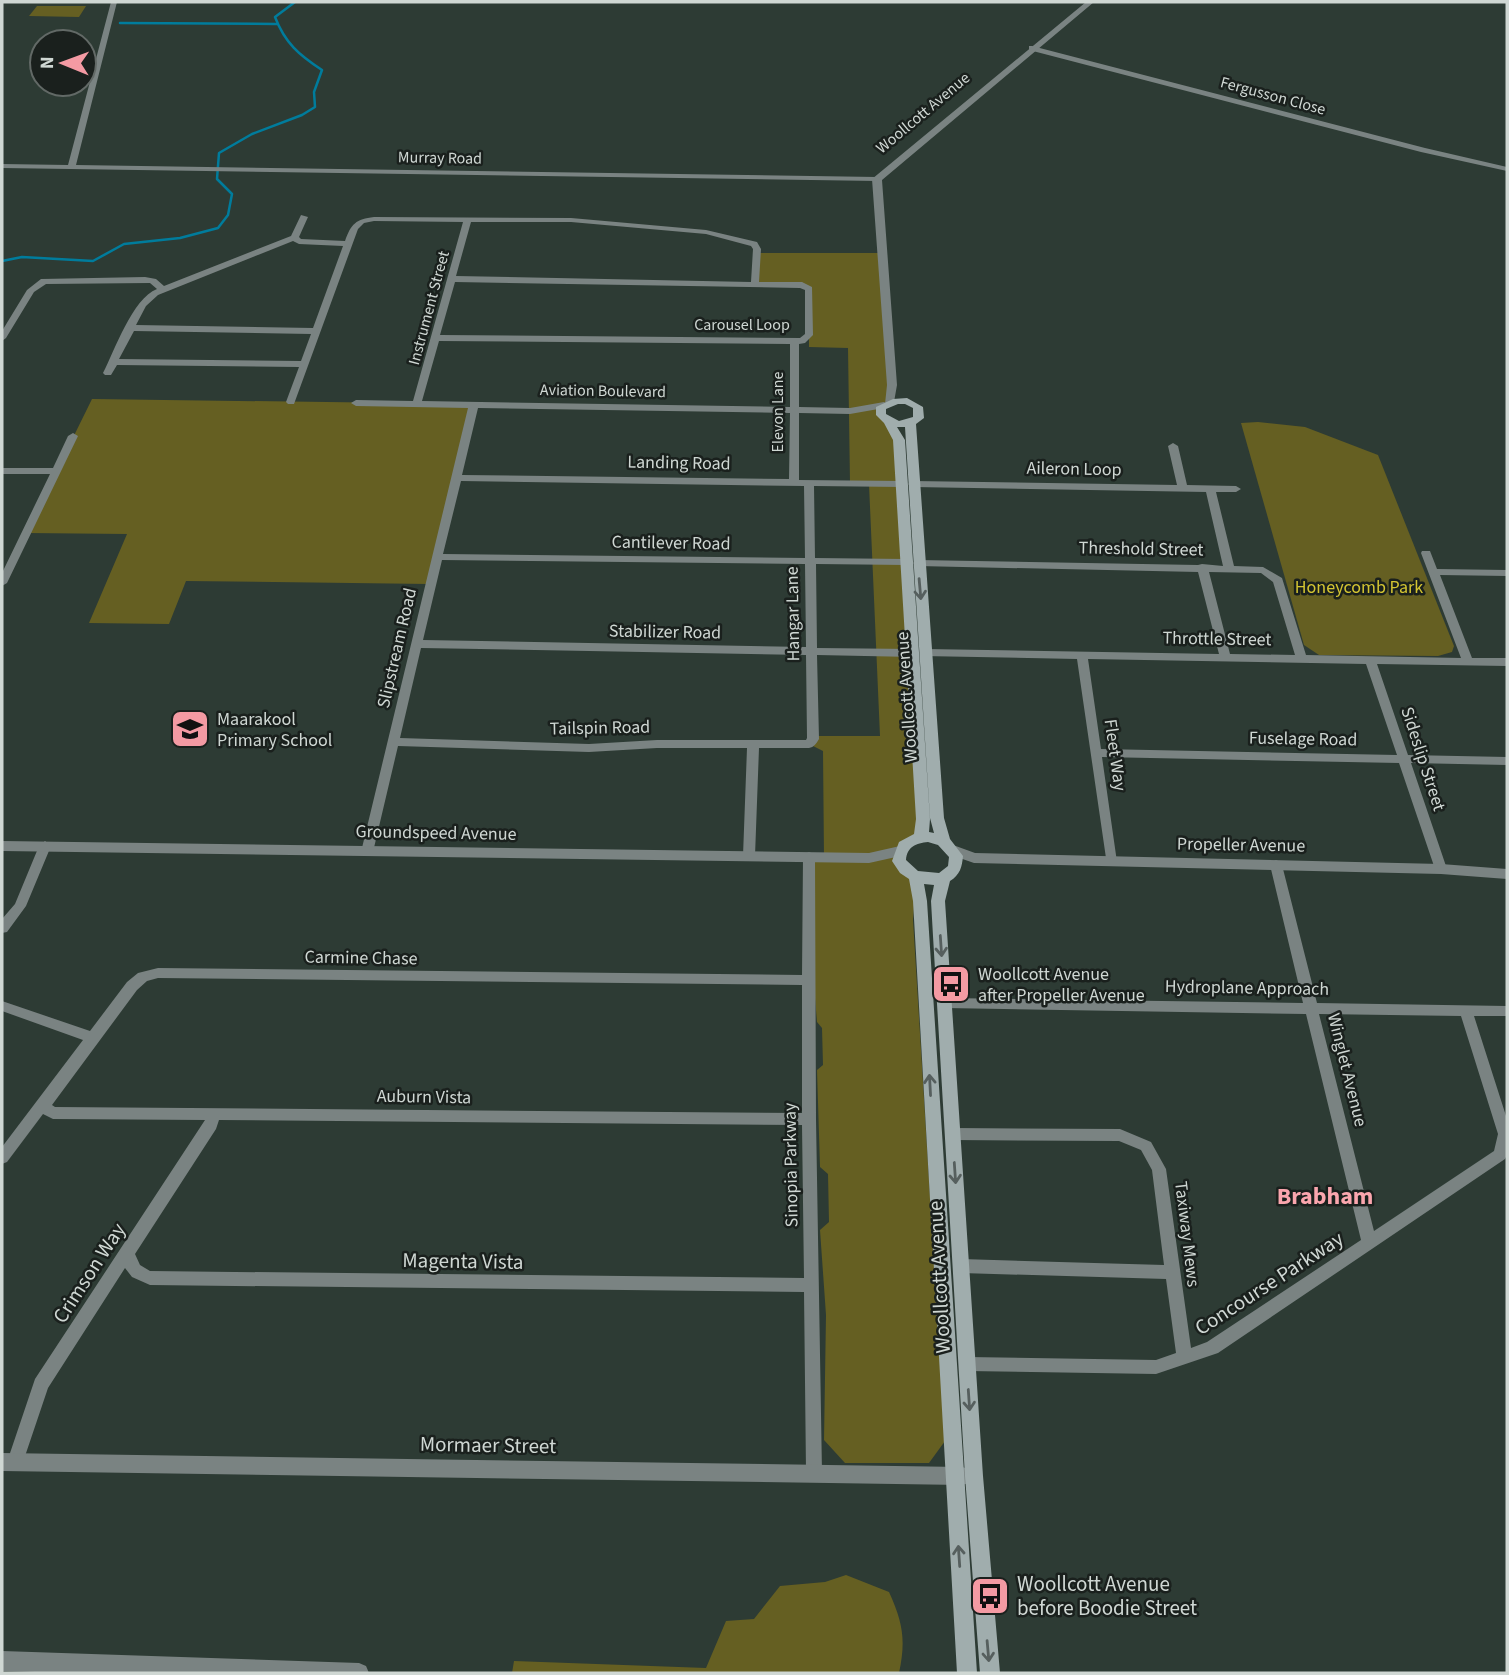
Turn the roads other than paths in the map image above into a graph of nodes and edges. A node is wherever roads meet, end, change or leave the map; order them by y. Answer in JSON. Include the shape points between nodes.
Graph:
{"nodes":[{"id":1,"x":114,"y":2,"type":"edge"},
{"id":2,"x":1090,"y":2,"type":"edge"},
{"id":3,"x":1032,"y":48,"type":"junction"},
{"id":4,"x":2,"y":166,"type":"edge"},
{"id":5,"x":71,"y":167,"type":"junction"},
{"id":6,"x":1507,"y":169,"type":"edge"},
{"id":7,"x":877,"y":179,"type":"junction"},
{"id":8,"x":304,"y":217,"type":"dead end"},
{"id":9,"x":468,"y":219,"type":"junction"},
{"id":10,"x":294,"y":238,"type":"junction"},
{"id":11,"x":348,"y":244,"type":"junction"},
{"id":12,"x":452,"y":279,"type":"junction"},
{"id":13,"x":755,"y":282,"type":"junction"},
{"id":14,"x":163,"y":290,"type":"junction"},
{"id":15,"x":131,"y":328,"type":"junction"},
{"id":16,"x":317,"y":331,"type":"junction"},
{"id":17,"x":2,"y":338,"type":"edge"},
{"id":18,"x":436,"y":338,"type":"junction"},
{"id":19,"x":795,"y":341,"type":"junction"},
{"id":20,"x":113,"y":362,"type":"junction"},
{"id":21,"x":305,"y":364,"type":"junction"},
{"id":22,"x":108,"y":373,"type":"dead end"},
{"id":23,"x":892,"y":385,"type":"junction"},
{"id":24,"x":907,"y":401,"type":"junction"},
{"id":25,"x":291,"y":402,"type":"dead end"},
{"id":26,"x":356,"y":403,"type":"dead end"},
{"id":27,"x":886,"y":403,"type":"junction"},
{"id":28,"x":417,"y":404,"type":"junction"},
{"id":29,"x":474,"y":404,"type":"junction"},
{"id":30,"x":794,"y":410,"type":"junction"},
{"id":31,"x":850,"y":411,"type":"junction"},
{"id":32,"x":887,"y":420,"type":"junction"},
{"id":33,"x":910,"y":423,"type":"junction"},
{"id":34,"x":74,"y":436,"type":"dead end"},
{"id":35,"x":1173,"y":446,"type":"dead end"},
{"id":36,"x":2,"y":471,"type":"edge"},
{"id":37,"x":56,"y":471,"type":"junction"},
{"id":38,"x":456,"y":478,"type":"junction"},
{"id":39,"x":794,"y":482,"type":"junction"},
{"id":40,"x":809,"y":482,"type":"junction"},
{"id":41,"x":907,"y":484,"type":"junction"},
{"id":42,"x":1183,"y":488,"type":"junction"},
{"id":43,"x":1210,"y":489,"type":"junction"},
{"id":44,"x":1236,"y":489,"type":"dead end"},
{"id":45,"x":2,"y":550,"type":"edge"},
{"id":46,"x":18,"y":550,"type":"junction"},
{"id":47,"x":1426,"y":553,"type":"dead end"},
{"id":48,"x":436,"y":557,"type":"junction"},
{"id":49,"x":810,"y":562,"type":"junction"},
{"id":50,"x":912,"y":562,"type":"junction"},
{"id":51,"x":1202,"y":567,"type":"junction"},
{"id":52,"x":1229,"y":568,"type":"junction"},
{"id":53,"x":1434,"y":572,"type":"junction"},
{"id":54,"x":1507,"y":573,"type":"edge"},
{"id":55,"x":2,"y":583,"type":"edge"},
{"id":56,"x":416,"y":644,"type":"junction"},
{"id":57,"x":811,"y":653,"type":"junction"},
{"id":58,"x":919,"y":653,"type":"junction"},
{"id":59,"x":1082,"y":654,"type":"junction"},
{"id":60,"x":1224,"y":657,"type":"junction"},
{"id":61,"x":1301,"y":658,"type":"junction"},
{"id":62,"x":1371,"y":661,"type":"junction"},
{"id":63,"x":1468,"y":661,"type":"junction"},
{"id":64,"x":1507,"y":662,"type":"edge"},
{"id":65,"x":392,"y":742,"type":"junction"},
{"id":66,"x":809,"y":744,"type":"joint"},
{"id":67,"x":753,"y":746,"type":"junction"},
{"id":68,"x":1097,"y":753,"type":"junction"},
{"id":69,"x":1404,"y":759,"type":"junction"},
{"id":70,"x":1507,"y":761,"type":"edge"},
{"id":71,"x":921,"y":838,"type":"junction"},
{"id":72,"x":2,"y":846,"type":"edge"},
{"id":73,"x":45,"y":846,"type":"junction"},
{"id":74,"x":948,"y":846,"type":"junction"},
{"id":75,"x":901,"y":851,"type":"junction"},
{"id":76,"x":367,"y":852,"type":"junction"},
{"id":77,"x":749,"y":856,"type":"junction"},
{"id":78,"x":809,"y":857,"type":"junction"},
{"id":79,"x":869,"y":858,"type":"junction"},
{"id":80,"x":974,"y":858,"type":"junction"},
{"id":81,"x":1111,"y":862,"type":"junction"},
{"id":82,"x":1276,"y":865,"type":"junction"},
{"id":83,"x":902,"y":867,"type":"junction"},
{"id":84,"x":1441,"y":869,"type":"junction"},
{"id":85,"x":949,"y":873,"type":"junction"},
{"id":86,"x":1507,"y":874,"type":"edge"},
{"id":87,"x":916,"y":878,"type":"junction"},
{"id":88,"x":2,"y":928,"type":"edge"},
{"id":89,"x":810,"y":980,"type":"junction"},
{"id":90,"x":945,"y":1003,"type":"junction"},
{"id":91,"x":2,"y":1006,"type":"edge"},
{"id":92,"x":1311,"y":1008,"type":"junction"},
{"id":93,"x":1465,"y":1011,"type":"junction"},
{"id":94,"x":1507,"y":1011,"type":"edge"},
{"id":95,"x":93,"y":1038,"type":"junction"},
{"id":96,"x":44,"y":1102,"type":"junction"},
{"id":97,"x":214,"y":1115,"type":"junction"},
{"id":98,"x":809,"y":1119,"type":"junction"},
{"id":99,"x":953,"y":1134,"type":"junction"},
{"id":100,"x":2,"y":1158,"type":"edge"},
{"id":101,"x":1370,"y":1243,"type":"junction"},
{"id":102,"x":127,"y":1254,"type":"junction"},
{"id":103,"x":961,"y":1266,"type":"junction"},
{"id":104,"x":1172,"y":1272,"type":"junction"},
{"id":105,"x":811,"y":1285,"type":"junction"},
{"id":106,"x":1184,"y":1357,"type":"junction"},
{"id":107,"x":967,"y":1364,"type":"junction"},
{"id":108,"x":8,"y":1462,"type":"edge"},
{"id":109,"x":814,"y":1472,"type":"junction"},
{"id":110,"x":953,"y":1475,"type":"junction"},
{"id":111,"x":974,"y":1476,"type":"junction"},
{"id":112,"x":2,"y":1661,"type":"edge"},
{"id":113,"x":22,"y":1667,"type":"edge"},
{"id":114,"x":359,"y":1673,"type":"edge"},
{"id":115,"x":967,"y":1673,"type":"edge"},
{"id":116,"x":990,"y":1673,"type":"edge"}],
"edges":[{"from":1,"to":5,"type":"street"},
{"from":2,"to":3,"type":"street","name":"Woollcott Avenue"},
{"from":3,"to":6,"type":"street","name":"Fergusson Close"},
{"from":3,"to":7,"type":"street","name":"Woollcott Avenue"},
{"from":4,"to":5,"type":"street","name":"Murray Road"},
{"from":5,"to":7,"type":"street","name":"Murray Road"},
{"from":7,"to":23,"type":"street","name":"Woollcott Avenue"},
{"from":8,"to":10,"type":"street"},
{"from":9,"to":11,"type":"street","via":[[361,221]]},
{"from":9,"to":12,"type":"street","name":"Instrument Street"},
{"from":9,"to":13,"type":"street","via":[[553,219],[706,232],[744,240],[757,249]]},
{"from":10,"to":11,"type":"street"},
{"from":10,"to":14,"type":"street"},
{"from":11,"to":16,"type":"street"},
{"from":12,"to":13,"type":"street","name":"Carousel Loop"},
{"from":12,"to":18,"type":"street","name":"Instrument Street"},
{"from":13,"to":19,"type":"street","name":"Carousel Loop","via":[[809,289],[809,335]]},
{"from":14,"to":15,"type":"street","via":[[142,305]]},
{"from":14,"to":17,"type":"street","via":[[145,280],[44,281],[31,290]]},
{"from":15,"to":16,"type":"street"},
{"from":15,"to":20,"type":"street"},
{"from":16,"to":21,"type":"street"},
{"from":18,"to":19,"type":"street","name":"Carousel Loop"},
{"from":18,"to":28,"type":"street","name":"Instrument Street"},
{"from":19,"to":30,"type":"street","name":"Elevon Lane"},
{"from":20,"to":21,"type":"street"},
{"from":20,"to":22,"type":"street"},
{"from":21,"to":25,"type":"street"},
{"from":23,"to":24,"type":"street"},
{"from":23,"to":27,"type":"street","name":"Woollcott Avenue"},
{"from":24,"to":27,"type":"main road"},
{"from":24,"to":33,"type":"main road","name":"Woollcott Avenue","via":[[921,411]]},
{"from":26,"to":28,"type":"street","name":"Aviation Boulevard"},
{"from":27,"to":31,"type":"street","name":"Aviation Boulevard"},
{"from":27,"to":32,"type":"main road","name":"Woollcott Avenue","via":[[880,411]]},
{"from":28,"to":29,"type":"street","name":"Aviation Boulevard"},
{"from":29,"to":30,"type":"street","name":"Aviation Boulevard"},
{"from":29,"to":38,"type":"street","name":"Slipstream Road"},
{"from":30,"to":31,"type":"street","name":"Aviation Boulevard"},
{"from":30,"to":39,"type":"street","name":"Elevon Lane"},
{"from":31,"to":32,"type":"street","name":"Aviation Boulevard"},
{"from":32,"to":33,"type":"main road"},
{"from":32,"to":41,"type":"main road","name":"Woollcott Avenue","via":[[900,440]]},
{"from":33,"to":41,"type":"main road","name":"Woollcott Avenue"},
{"from":34,"to":37,"type":"street"},
{"from":35,"to":42,"type":"street"},
{"from":36,"to":37,"type":"street"},
{"from":37,"to":46,"type":"street"},
{"from":38,"to":39,"type":"street","name":"Landing Road"},
{"from":38,"to":48,"type":"street","name":"Slipstream Road"},
{"from":39,"to":40,"type":"street","name":"Landing Road"},
{"from":40,"to":41,"type":"street","name":"Landing Road"},
{"from":40,"to":49,"type":"street","name":"Hangar Lane"},
{"from":41,"to":42,"type":"street","name":"Aileron Loop"},
{"from":41,"to":50,"type":"main road","name":"Woollcott Avenue"},
{"from":42,"to":43,"type":"street","name":"Aileron Loop"},
{"from":43,"to":44,"type":"street","name":"Aileron Loop"},
{"from":43,"to":52,"type":"street"},
{"from":45,"to":46,"type":"street"},
{"from":46,"to":55,"type":"street"},
{"from":47,"to":53,"type":"street"},
{"from":48,"to":49,"type":"street","name":"Cantilever Road"},
{"from":48,"to":56,"type":"street","name":"Slipstream Road"},
{"from":49,"to":50,"type":"street","name":"Cantilever Road"},
{"from":49,"to":57,"type":"street","name":"Hangar Lane"},
{"from":50,"to":51,"type":"street","name":"Threshold Street"},
{"from":50,"to":58,"type":"main road","name":"Woollcott Avenue"},
{"from":51,"to":52,"type":"street","name":"Threshold Street"},
{"from":51,"to":60,"type":"street"},
{"from":52,"to":61,"type":"street","name":"Threshold Street","via":[[1263,570],[1278,580]]},
{"from":53,"to":54,"type":"street"},
{"from":53,"to":63,"type":"street"},
{"from":56,"to":57,"type":"street","name":"Stabilizer Road"},
{"from":56,"to":65,"type":"street","name":"Slipstream Road"},
{"from":57,"to":58,"type":"street","name":"Stabilizer Road"},
{"from":57,"to":66,"type":"street","name":"Hangar Lane","via":[[813,739]]},
{"from":58,"to":59,"type":"street","name":"Throttle Street"},
{"from":58,"to":71,"type":"main road","name":"Woollcott Avenue"},
{"from":58,"to":74,"type":"main road","name":"Woollcott Avenue","via":[[937,818]]},
{"from":59,"to":60,"type":"street","name":"Throttle Street"},
{"from":59,"to":68,"type":"street","name":"Fleet Way"},
{"from":60,"to":61,"type":"street","name":"Throttle Street"},
{"from":61,"to":62,"type":"street","name":"Throttle Street"},
{"from":62,"to":63,"type":"street","name":"Throttle Street"},
{"from":62,"to":69,"type":"street","name":"Sideslip Street"},
{"from":63,"to":64,"type":"street","name":"Throttle Street"},
{"from":65,"to":67,"type":"street","name":"Tailspin Road","via":[[589,748]]},
{"from":65,"to":76,"type":"street","name":"Slipstream Road"},
{"from":66,"to":67,"type":"street","name":"Tailspin Road"},
{"from":67,"to":77,"type":"street"},
{"from":68,"to":69,"type":"street","name":"Fuselage Road"},
{"from":68,"to":81,"type":"street","name":"Fleet Way"},
{"from":69,"to":70,"type":"street","name":"Fuselage Road"},
{"from":69,"to":84,"type":"street","name":"Sideslip Street"},
{"from":71,"to":74,"type":"main road"},
{"from":71,"to":75,"type":"main road"},
{"from":72,"to":73,"type":"street","name":"Groundspeed Avenue"},
{"from":73,"to":76,"type":"street","name":"Groundspeed Avenue"},
{"from":73,"to":88,"type":"street","via":[[20,906]]},
{"from":74,"to":80,"type":"street","name":"Propeller Avenue"},
{"from":74,"to":85,"type":"main road","name":"Woollcott Avenue","via":[[956,862]]},
{"from":75,"to":79,"type":"street","name":"Groundspeed Avenue"},
{"from":75,"to":83,"type":"main road"},
{"from":76,"to":77,"type":"street","name":"Groundspeed Avenue"},
{"from":77,"to":78,"type":"street","name":"Groundspeed Avenue"},
{"from":78,"to":79,"type":"street","name":"Groundspeed Avenue"},
{"from":78,"to":89,"type":"street","name":"Sinopia Parkway"},
{"from":79,"to":83,"type":"street","name":"Groundspeed Avenue"},
{"from":80,"to":81,"type":"street","name":"Propeller Avenue"},
{"from":80,"to":85,"type":"street","name":"Propeller Avenue"},
{"from":81,"to":82,"type":"street","name":"Propeller Avenue"},
{"from":82,"to":84,"type":"street","name":"Propeller Avenue"},
{"from":82,"to":92,"type":"street","name":"Winglet Avenue"},
{"from":83,"to":87,"type":"main road"},
{"from":84,"to":86,"type":"street","name":"Propeller Avenue"},
{"from":85,"to":87,"type":"main road","via":[[935,880]]},
{"from":85,"to":90,"type":"main road","name":"Woollcott Avenue","one_way":true,"via":[[938,901]]},
{"from":110,"to":87,"type":"main road","name":"Woollcott Avenue","one_way":true},
{"from":89,"to":95,"type":"street","name":"Carmine Chase","via":[[159,973],[132,986]]},
{"from":89,"to":98,"type":"street","name":"Sinopia Parkway"},
{"from":90,"to":92,"type":"street","name":"Hydroplane Approach"},
{"from":90,"to":99,"type":"main road","name":"Woollcott Avenue"},
{"from":91,"to":95,"type":"street"},
{"from":92,"to":93,"type":"street","name":"Hydroplane Approach"},
{"from":92,"to":101,"type":"street","name":"Winglet Avenue"},
{"from":93,"to":94,"type":"street","name":"Hydroplane Approach"},
{"from":93,"to":101,"type":"street","name":"Concourse Parkway","via":[[1505,1134],[1500,1155]]},
{"from":95,"to":96,"type":"street","name":"Carmine Chase"},
{"from":96,"to":97,"type":"street","name":"Auburn Vista","via":[[52,1113]]},
{"from":96,"to":100,"type":"street","name":"Carmine Chase"},
{"from":97,"to":98,"type":"street","name":"Auburn Vista"},
{"from":97,"to":102,"type":"street","name":"Crimson Way"},
{"from":98,"to":105,"type":"street","name":"Sinopia Parkway"},
{"from":99,"to":103,"type":"main road","name":"Woollcott Avenue","one_way":true},
{"from":99,"to":104,"type":"street","name":"Taxiway Mews","via":[[1120,1135],[1146,1146],[1159,1169]]},
{"from":101,"to":106,"type":"street","name":"Concourse Parkway","via":[[1212,1348]]},
{"from":102,"to":105,"type":"street","name":"Magenta Vista","via":[[131,1266],[150,1278]]},
{"from":102,"to":108,"type":"street","name":"Crimson Way","via":[[41,1384]]},
{"from":103,"to":104,"type":"street"},
{"from":103,"to":107,"type":"main road","name":"Woollcott Avenue"},
{"from":104,"to":106,"type":"street","name":"Taxiway Mews"},
{"from":105,"to":109,"type":"street","name":"Sinopia Parkway"},
{"from":106,"to":107,"type":"street","name":"Concourse Parkway","via":[[1156,1367]]},
{"from":107,"to":111,"type":"main road","name":"Woollcott Avenue","one_way":true},
{"from":108,"to":109,"type":"street","name":"Mormaer Street"},
{"from":109,"to":110,"type":"street","name":"Mormaer Street"},
{"from":110,"to":111,"type":"street","name":"Mormaer Street"},
{"from":115,"to":110,"type":"main road","name":"Woollcott Avenue","one_way":true},
{"from":111,"to":116,"type":"main road","name":"Woollcott Avenue","one_way":true},
{"from":112,"to":113,"type":"street"},
{"from":113,"to":114,"type":"street"}]}
